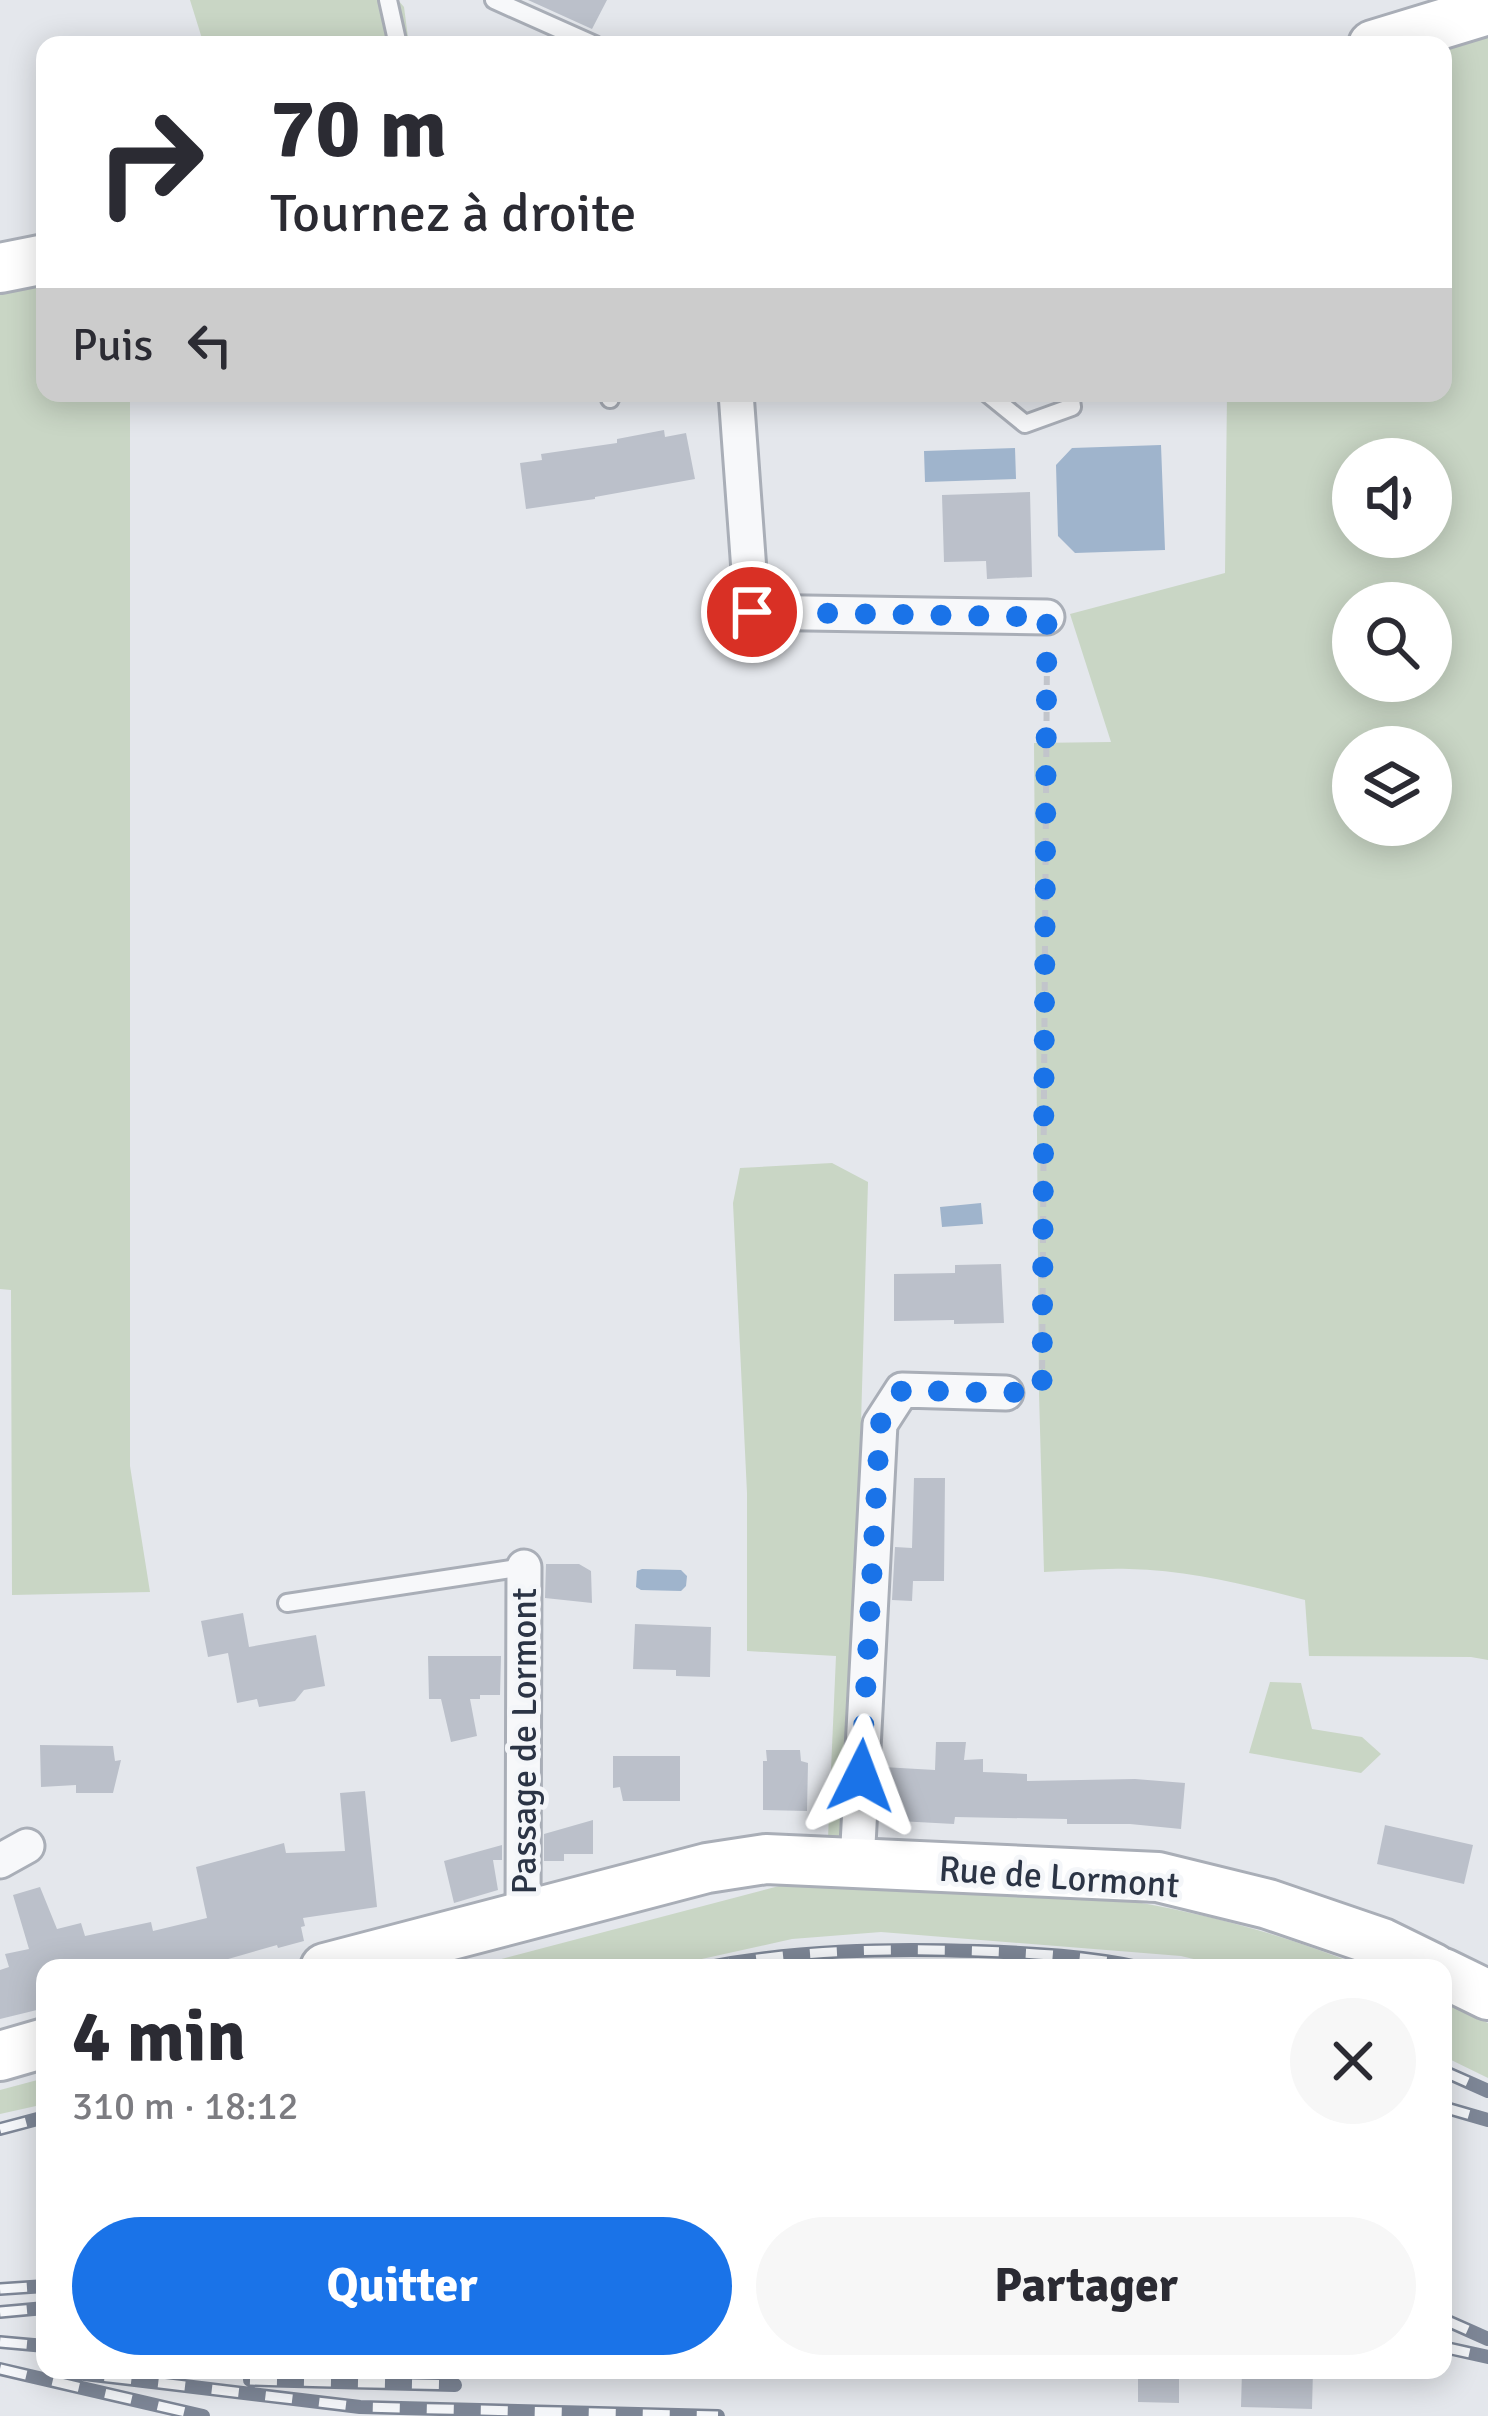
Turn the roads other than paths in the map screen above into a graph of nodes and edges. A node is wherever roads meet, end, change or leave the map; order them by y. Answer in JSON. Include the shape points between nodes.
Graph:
{"nodes":[{"id":1,"x":388,"y":0,"type":"edge"},
{"id":2,"x":494,"y":0,"type":"edge"},
{"id":3,"x":1488,"y":10,"type":"edge"},
{"id":4,"x":396,"y":36,"type":"edge"},
{"id":5,"x":575,"y":36,"type":"edge"},
{"id":6,"x":1403,"y":36,"type":"edge"},
{"id":7,"x":36,"y":261,"type":"edge"},
{"id":8,"x":0,"y":268,"type":"edge"},
{"id":9,"x":737,"y":402,"type":"edge"},
{"id":10,"x":998,"y":402,"type":"edge"},
{"id":11,"x":1071,"y":402,"type":"edge"},
{"id":12,"x":1047,"y":617,"type":"road end"},
{"id":13,"x":1006,"y":1393,"type":"road end"},
{"id":14,"x":524,"y":1568,"type":"joint"},
{"id":15,"x":287,"y":1603,"type":"dead end"},
{"id":16,"x":856,"y":1864,"type":"junction"},
{"id":17,"x":523,"y":1915,"type":"junction"},
{"id":18,"x":359,"y":1959,"type":"edge"},
{"id":19,"x":1415,"y":1959,"type":"edge"},
{"id":20,"x":1452,"y":1977,"type":"edge"},
{"id":21,"x":1488,"y":1995,"type":"edge"},
{"id":22,"x":36,"y":2046,"type":"edge"},
{"id":23,"x":0,"y":2056,"type":"edge"}],
"edges":[{"from":1,"to":4,"type":"lane"},
{"from":2,"to":5,"type":"lane"},
{"from":3,"to":6,"type":"main road"},
{"from":7,"to":8,"type":"main road"},
{"from":9,"to":12,"type":"street","via":[[752,612]]},
{"from":10,"to":11,"type":"lane","via":[[1025,424]]},
{"from":13,"to":16,"type":"street","via":[[902,1390],[880,1424]]},
{"from":14,"to":15,"type":"lane"},
{"from":14,"to":17,"type":"street","name":"Passage de Lormont"},
{"from":16,"to":17,"type":"main road","name":"Rue de Lormont","via":[[766,1859],[706,1868]]},
{"from":16,"to":19,"type":"main road","name":"Rue de Lormont","via":[[1158,1877],[1268,1904]]},
{"from":17,"to":18,"type":"main road","name":"Rue de Lormont"},
{"from":20,"to":21,"type":"main road"},
{"from":22,"to":23,"type":"main road"}]}
